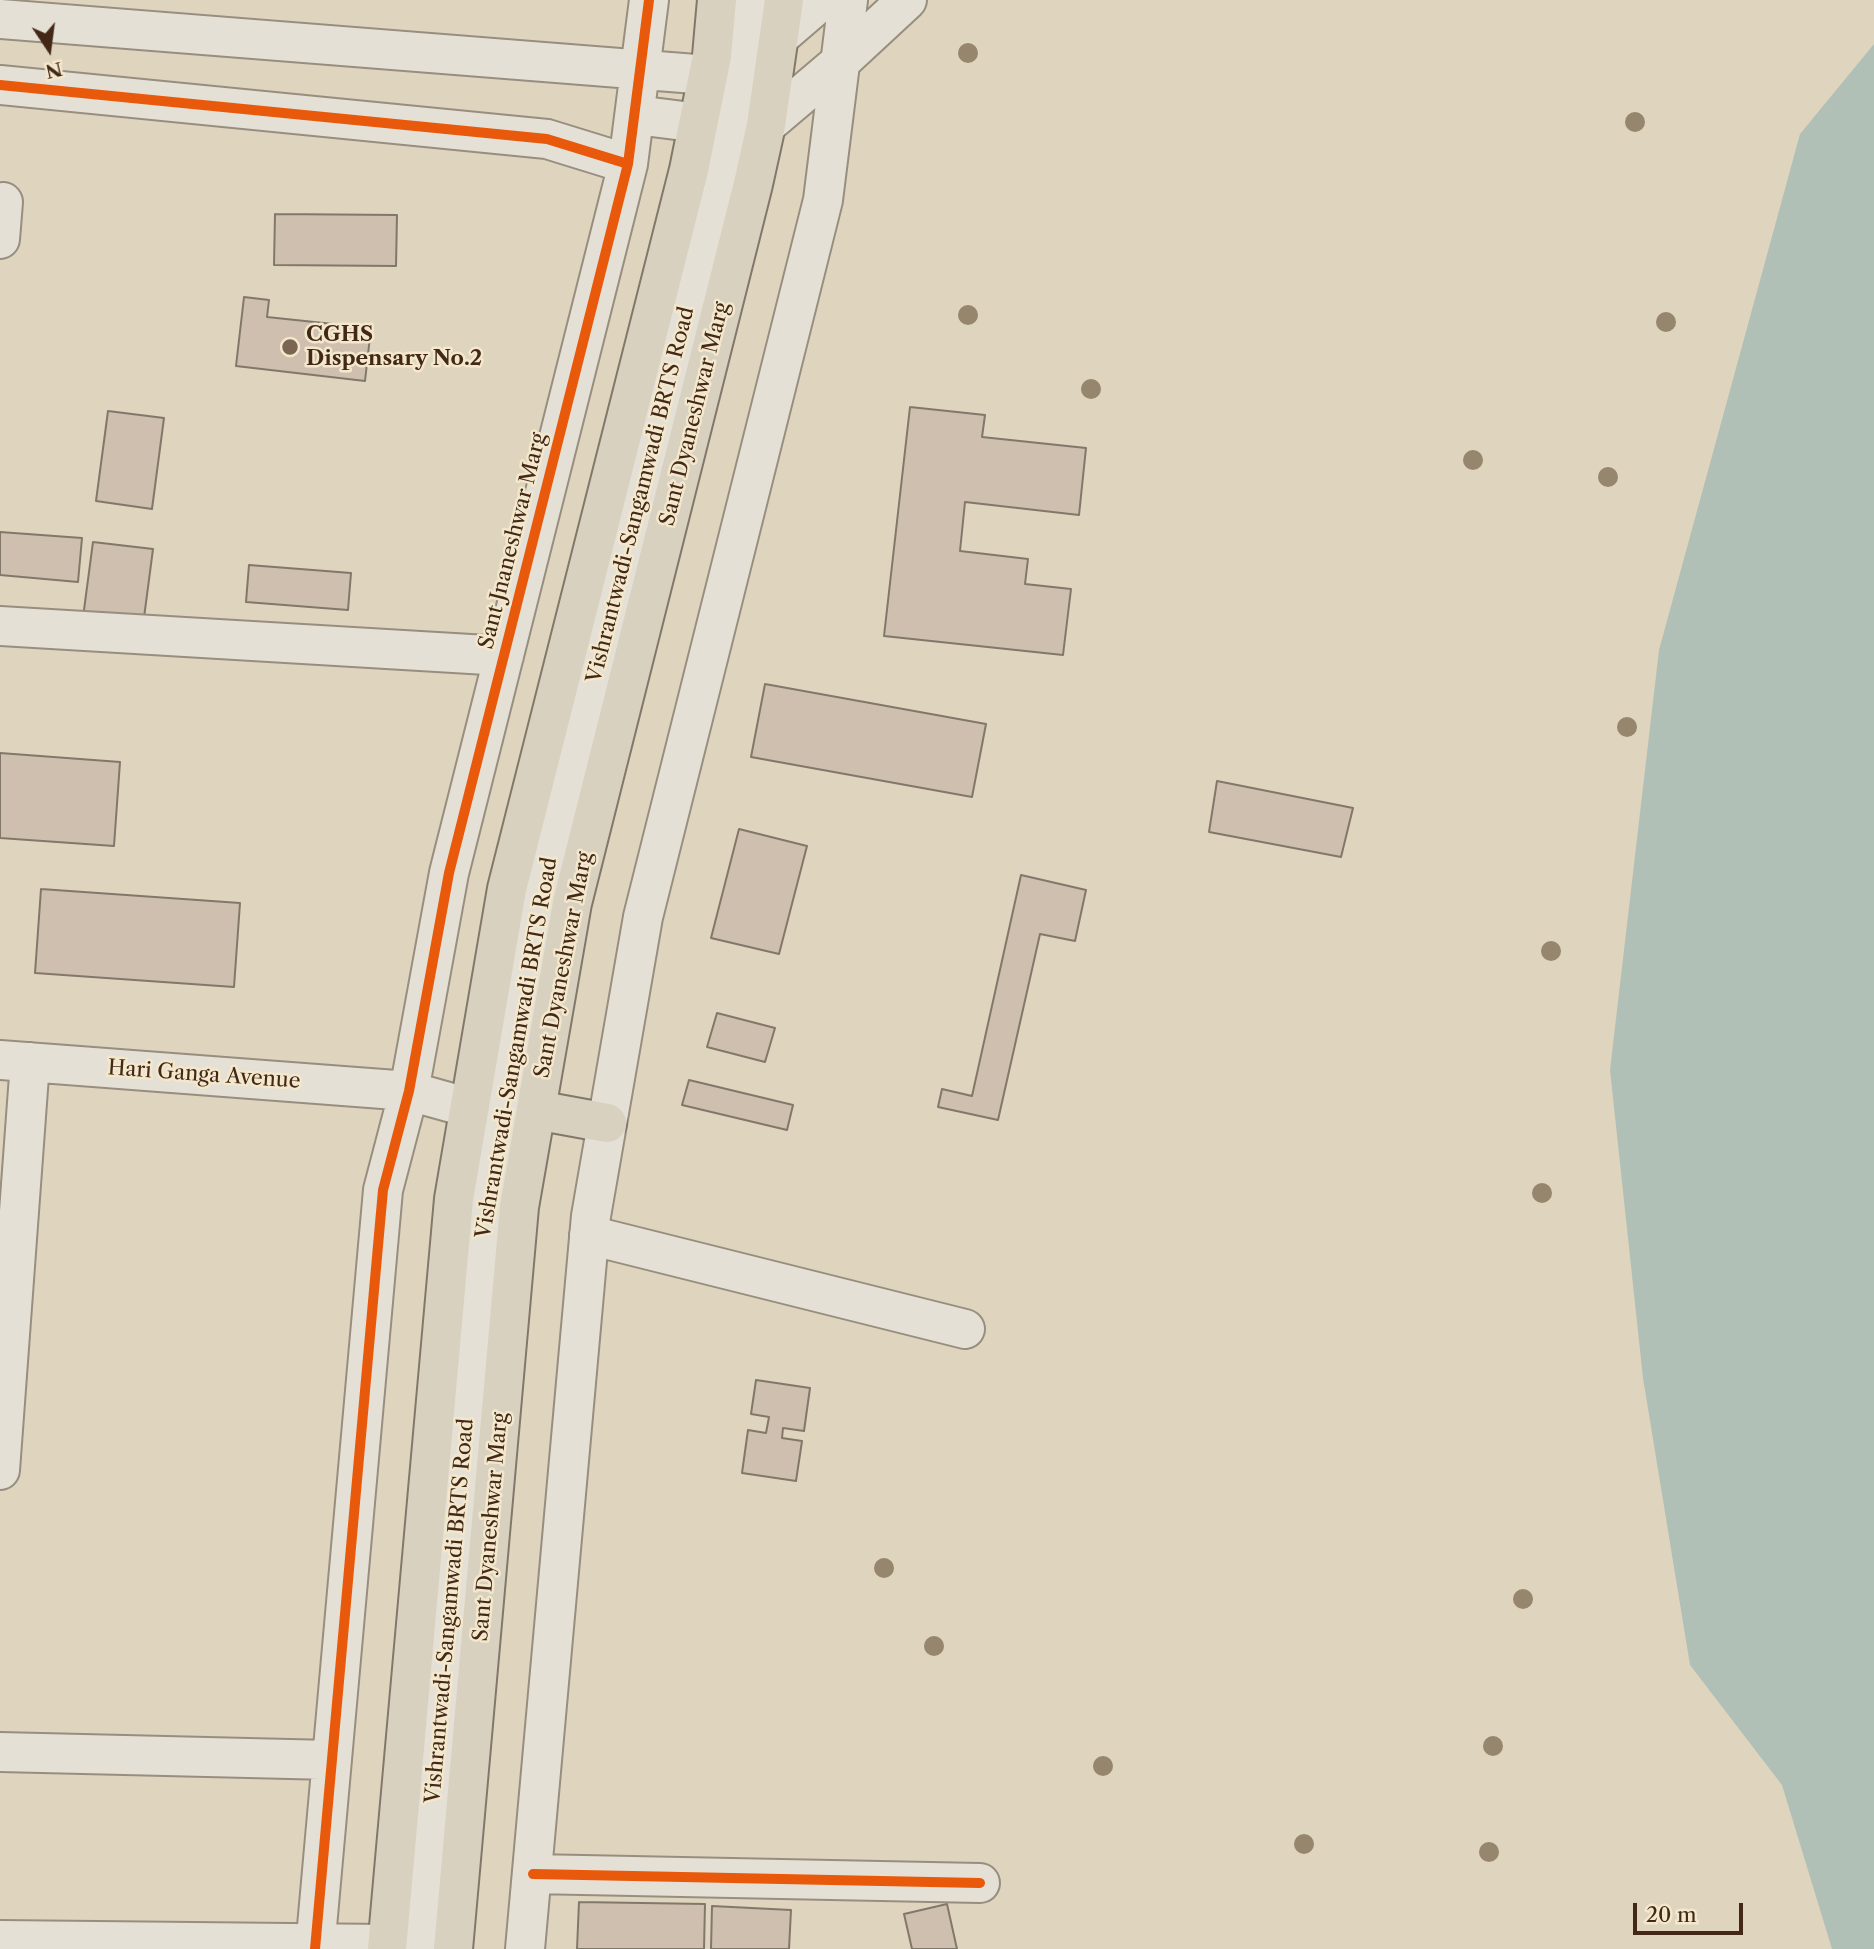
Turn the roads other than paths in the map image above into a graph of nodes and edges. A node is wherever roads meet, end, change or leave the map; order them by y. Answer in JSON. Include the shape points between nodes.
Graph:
{"nodes":[{"id":1,"x":649,"y":0,"type":"edge"},
{"id":2,"x":717,"y":0,"type":"edge"},
{"id":3,"x":751,"y":0,"type":"edge"},
{"id":4,"x":822,"y":0,"type":"edge"},
{"id":5,"x":848,"y":0,"type":"edge"},
{"id":6,"x":906,"y":0,"type":"edge"},
{"id":7,"x":782,"y":18,"type":"edge"},
{"id":8,"x":0,"y":19,"type":"edge"},
{"id":9,"x":838,"y":64,"type":"junction"},
{"id":10,"x":642,"y":69,"type":"junction"},
{"id":11,"x":725,"y":71,"type":"junction"},
{"id":12,"x":0,"y":85,"type":"edge"},
{"id":13,"x":635,"y":115,"type":"junction"},
{"id":14,"x":732,"y":124,"type":"junction"},
{"id":15,"x":628,"y":164,"type":"junction"},
{"id":16,"x":0,"y":626,"type":"edge"},
{"id":17,"x":504,"y":656,"type":"junction"},
{"id":18,"x":15,"y":1061,"type":"edge"},
{"id":19,"x":409,"y":1091,"type":"junction"},
{"id":20,"x":470,"y":1108,"type":"junction"},
{"id":21,"x":536,"y":1110,"type":"junction"},
{"id":22,"x":607,"y":1123,"type":"junction"},
{"id":23,"x":589,"y":1235,"type":"junction"},
{"id":24,"x":965,"y":1329,"type":"dead end"},
{"id":25,"x":0,"y":1470,"type":"edge"},
{"id":26,"x":0,"y":1752,"type":"edge"},
{"id":27,"x":331,"y":1760,"type":"junction"},
{"id":28,"x":533,"y":1874,"type":"junction"},
{"id":29,"x":980,"y":1883,"type":"dead end"},
{"id":30,"x":0,"y":1940,"type":"edge"},
{"id":31,"x":315,"y":1946,"type":"edge"},
{"id":32,"x":398,"y":1947,"type":"edge"},
{"id":33,"x":453,"y":1949,"type":"edge"},
{"id":34,"x":525,"y":1949,"type":"edge"}],
"edges":[{"from":1,"to":10,"type":"street","name":"Sant Jnaneshwar Marg"},
{"from":2,"to":11,"type":"main road","name":"Sant Dyaneshwar Marg"},
{"from":3,"to":11,"type":"street"},
{"from":4,"to":7,"type":"street"},
{"from":5,"to":9,"type":"street"},
{"from":6,"to":9,"type":"street"},
{"from":7,"to":11,"type":"street"},
{"from":7,"to":14,"type":"main road","name":"Sant Dyaneshwar Marg"},
{"from":8,"to":10,"type":"street"},
{"from":9,"to":14,"type":"street"},
{"from":9,"to":22,"type":"street","via":[[823,200],[642,917]]},
{"from":10,"to":11,"type":"street"},
{"from":10,"to":13,"type":"street","name":"Sant Jnaneshwar Marg"},
{"from":11,"to":14,"type":"main road","name":"Sant Dyaneshwar Marg"},
{"from":12,"to":15,"type":"street","via":[[547,139]]},
{"from":13,"to":14,"type":"street"},
{"from":13,"to":15,"type":"street","name":"Sant Jnaneshwar Marg"},
{"from":14,"to":20,"type":"main road","name":"Sant Dyaneshwar Marg","via":[[508,889]]},
{"from":14,"to":21,"type":"main road","name":"Sant Dyaneshwar Marg","via":[[572,903]]},
{"from":14,"to":32,"type":"street","name":"Vishrantwadi-Sangamwadi BRTS Road","via":[[540,896],[487,1203]]},
{"from":15,"to":17,"type":"street","name":"Sant Jnaneshwar Marg"},
{"from":16,"to":17,"type":"street"},
{"from":17,"to":19,"type":"street","name":"Sant Jnaneshwar Marg","via":[[449,873]]},
{"from":18,"to":19,"type":"street","name":"Hari Ganga Avenue"},
{"from":18,"to":25,"type":"street"},
{"from":19,"to":20,"type":"street","name":"Hari Ganga Avenue"},
{"from":19,"to":27,"type":"street","name":"Sant Jnaneshwar Marg","via":[[383,1190]]},
{"from":20,"to":32,"type":"main road","name":"Sant Dyaneshwar Marg","via":[[454,1199]]},
{"from":21,"to":22,"type":"main road"},
{"from":21,"to":33,"type":"main road","name":"Sant Dyaneshwar Marg","via":[[519,1207]]},
{"from":22,"to":23,"type":"street"},
{"from":23,"to":24,"type":"street"},
{"from":23,"to":28,"type":"street"},
{"from":26,"to":27,"type":"street"},
{"from":27,"to":31,"type":"street","name":"Sant Jnaneshwar Marg"},
{"from":28,"to":29,"type":"street"},
{"from":28,"to":34,"type":"street"},
{"from":30,"to":31,"type":"street"},
{"from":31,"to":32,"type":"street"}]}
